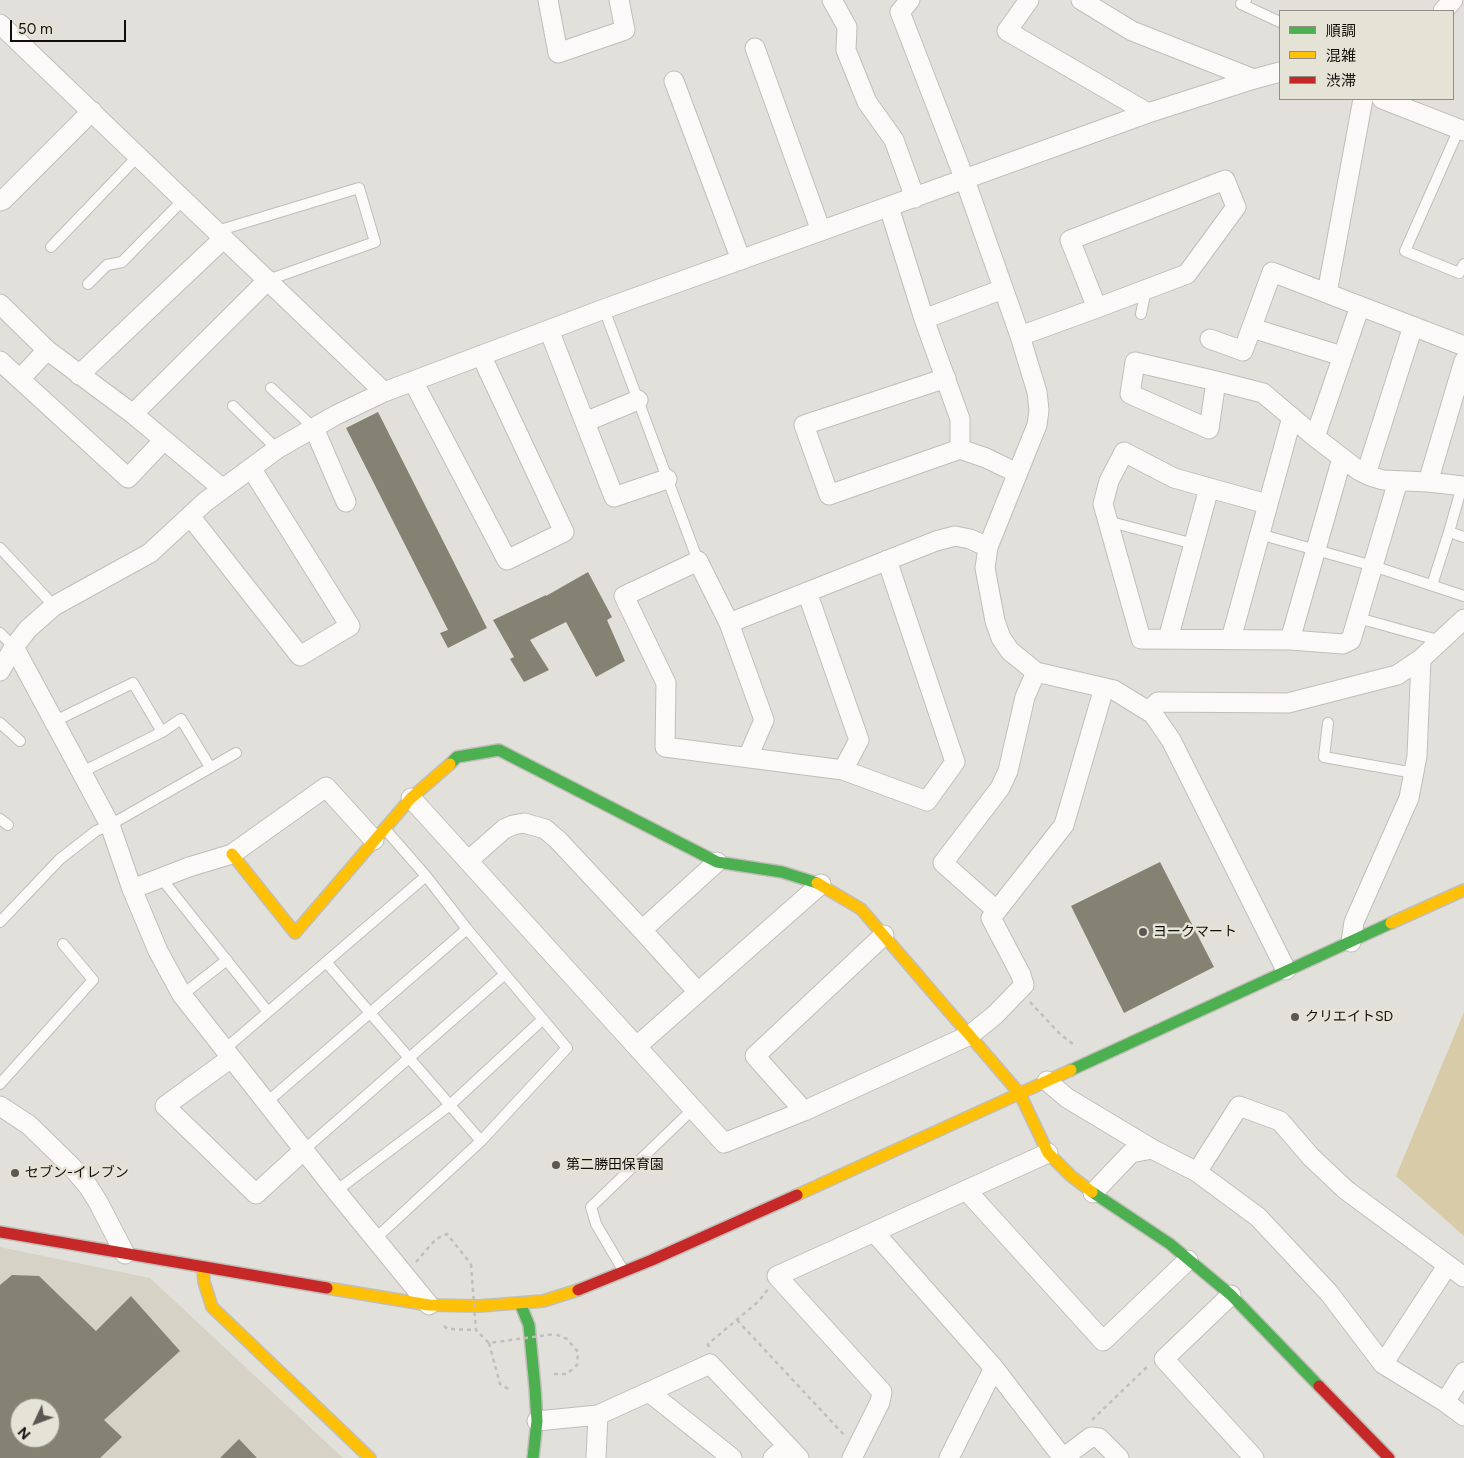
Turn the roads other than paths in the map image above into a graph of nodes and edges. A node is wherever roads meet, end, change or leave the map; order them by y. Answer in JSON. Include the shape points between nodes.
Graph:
{"nodes":[{"id":1,"x":548,"y":0,"type":"edge"},
{"id":2,"x":619,"y":0,"type":"edge"},
{"id":3,"x":832,"y":0,"type":"edge"},
{"id":4,"x":910,"y":0,"type":"edge"},
{"id":5,"x":1029,"y":0,"type":"edge"},
{"id":6,"x":1081,"y":0,"type":"edge"},
{"id":7,"x":1246,"y":0,"type":"edge"},
{"id":8,"x":1453,"y":0,"type":"edge"},
{"id":9,"x":1444,"y":10,"type":"edge"},
{"id":10,"x":1279,"y":22,"type":"edge"},
{"id":11,"x":0,"y":24,"type":"edge"},
{"id":12,"x":755,"y":48,"type":"dead end"},
{"id":13,"x":1279,"y":72,"type":"edge"},
{"id":14,"x":1254,"y":79,"type":"junction"},
{"id":15,"x":674,"y":81,"type":"dead end"},
{"id":16,"x":1363,"y":100,"type":"edge"},
{"id":17,"x":1385,"y":100,"type":"edge"},
{"id":18,"x":92,"y":111,"type":"junction"},
{"id":19,"x":1148,"y":113,"type":"junction"},
{"id":20,"x":1462,"y":130,"type":"edge"},
{"id":21,"x":139,"y":156,"type":"junction"},
{"id":22,"x":965,"y":180,"type":"junction"},
{"id":23,"x":915,"y":198,"type":"junction"},
{"id":24,"x":184,"y":199,"type":"junction"},
{"id":25,"x":0,"y":201,"type":"edge"},
{"id":26,"x":889,"y":207,"type":"junction"},
{"id":27,"x":821,"y":231,"type":"junction"},
{"id":28,"x":220,"y":234,"type":"junction"},
{"id":29,"x":51,"y":247,"type":"dead end"},
{"id":30,"x":741,"y":260,"type":"junction"},
{"id":31,"x":1464,"y":264,"type":"edge"},
{"id":32,"x":268,"y":280,"type":"junction"},
{"id":33,"x":88,"y":284,"type":"dead end"},
{"id":34,"x":1003,"y":289,"type":"junction"},
{"id":35,"x":1146,"y":290,"type":"junction"},
{"id":36,"x":1327,"y":293,"type":"junction"},
{"id":37,"x":0,"y":304,"type":"edge"},
{"id":38,"x":1360,"y":306,"type":"junction"},
{"id":39,"x":1097,"y":308,"type":"junction"},
{"id":40,"x":604,"y":309,"type":"junction"},
{"id":41,"x":1141,"y":314,"type":"dead end"},
{"id":42,"x":924,"y":319,"type":"junction"},
{"id":43,"x":1412,"y":326,"type":"junction"},
{"id":44,"x":1252,"y":328,"type":"junction"},
{"id":45,"x":549,"y":330,"type":"junction"},
{"id":46,"x":1020,"y":336,"type":"junction"},
{"id":47,"x":1210,"y":339,"type":"dead end"},
{"id":48,"x":1464,"y":346,"type":"edge"},
{"id":49,"x":46,"y":350,"type":"junction"},
{"id":50,"x":481,"y":355,"type":"junction"},
{"id":51,"x":1342,"y":356,"type":"junction"},
{"id":52,"x":0,"y":361,"type":"edge"},
{"id":53,"x":1464,"y":361,"type":"edge"},
{"id":54,"x":79,"y":375,"type":"junction"},
{"id":55,"x":946,"y":378,"type":"junction"},
{"id":56,"x":20,"y":379,"type":"junction"},
{"id":57,"x":413,"y":381,"type":"junction"},
{"id":58,"x":1216,"y":381,"type":"junction"},
{"id":59,"x":271,"y":388,"type":"dead end"},
{"id":60,"x":384,"y":392,"type":"junction"},
{"id":61,"x":638,"y":400,"type":"junction"},
{"id":62,"x":233,"y":406,"type":"dead end"},
{"id":63,"x":133,"y":414,"type":"junction"},
{"id":64,"x":1292,"y":416,"type":"junction"},
{"id":65,"x":585,"y":422,"type":"junction"},
{"id":66,"x":314,"y":428,"type":"junction"},
{"id":67,"x":1315,"y":437,"type":"junction"},
{"id":68,"x":164,"y":440,"type":"junction"},
{"id":69,"x":277,"y":449,"type":"junction"},
{"id":70,"x":960,"y":449,"type":"junction"},
{"id":71,"x":1342,"y":458,"type":"junction"},
{"id":72,"x":251,"y":468,"type":"junction"},
{"id":73,"x":1017,"y":473,"type":"junction"},
{"id":74,"x":1366,"y":474,"type":"junction"},
{"id":75,"x":667,"y":478,"type":"junction"},
{"id":76,"x":1398,"y":481,"type":"junction"},
{"id":77,"x":1428,"y":482,"type":"junction"},
{"id":78,"x":1463,"y":486,"type":"edge"},
{"id":79,"x":1209,"y":488,"type":"junction"},
{"id":80,"x":223,"y":489,"type":"junction"},
{"id":81,"x":346,"y":502,"type":"dead end"},
{"id":82,"x":1268,"y":504,"type":"junction"},
{"id":83,"x":190,"y":516,"type":"junction"},
{"id":84,"x":1107,"y":521,"type":"junction"},
{"id":85,"x":1449,"y":532,"type":"junction"},
{"id":86,"x":1259,"y":534,"type":"junction"},
{"id":87,"x":1464,"y":537,"type":"edge"},
{"id":88,"x":1194,"y":544,"type":"junction"},
{"id":89,"x":988,"y":547,"type":"junction"},
{"id":90,"x":0,"y":548,"type":"edge"},
{"id":91,"x":1316,"y":549,"type":"junction"},
{"id":92,"x":887,"y":560,"type":"junction"},
{"id":93,"x":698,"y":561,"type":"junction"},
{"id":94,"x":1373,"y":566,"type":"junction"},
{"id":95,"x":1432,"y":586,"type":"junction"},
{"id":96,"x":807,"y":592,"type":"junction"},
{"id":97,"x":1464,"y":596,"type":"edge"},
{"id":98,"x":54,"y":606,"type":"junction"},
{"id":99,"x":1358,"y":618,"type":"junction"},
{"id":100,"x":1464,"y":620,"type":"edge"},
{"id":101,"x":729,"y":623,"type":"junction"},
{"id":102,"x":0,"y":634,"type":"edge"},
{"id":103,"x":1168,"y":639,"type":"junction"},
{"id":104,"x":1231,"y":639,"type":"junction"},
{"id":105,"x":1290,"y":640,"type":"junction"},
{"id":106,"x":1440,"y":641,"type":"junction"},
{"id":107,"x":14,"y":647,"type":"junction"},
{"id":108,"x":1421,"y":659,"type":"junction"},
{"id":109,"x":0,"y":671,"type":"edge"},
{"id":110,"x":1036,"y":672,"type":"junction"},
{"id":111,"x":1104,"y":688,"type":"junction"},
{"id":112,"x":1148,"y":711,"type":"junction"},
{"id":113,"x":55,"y":721,"type":"junction"},
{"id":114,"x":0,"y":724,"type":"edge"},
{"id":115,"x":1328,"y":724,"type":"dead end"},
{"id":116,"x":162,"y":732,"type":"junction"},
{"id":117,"x":20,"y":740,"type":"dead end"},
{"id":118,"x":236,"y":753,"type":"dead end"},
{"id":119,"x":748,"y":757,"type":"junction"},
{"id":120,"x":210,"y":767,"type":"junction"},
{"id":121,"x":843,"y":770,"type":"junction"},
{"id":122,"x":82,"y":772,"type":"junction"},
{"id":123,"x":1414,"y":772,"type":"junction"},
{"id":124,"x":411,"y":798,"type":"junction"},
{"id":125,"x":110,"y":825,"type":"junction"},
{"id":126,"x":379,"y":834,"type":"junction"},
{"id":127,"x":232,"y":854,"type":"junction"},
{"id":128,"x":469,"y":860,"type":"junction"},
{"id":129,"x":717,"y":862,"type":"junction"},
{"id":130,"x":426,"y":876,"type":"junction"},
{"id":131,"x":161,"y":878,"type":"junction"},
{"id":132,"x":822,"y":884,"type":"junction"},
{"id":133,"x":132,"y":889,"type":"junction"},
{"id":134,"x":1464,"y":890,"type":"edge"},
{"id":135,"x":996,"y":910,"type":"junction"},
{"id":136,"x":0,"y":922,"type":"edge"},
{"id":137,"x":467,"y":928,"type":"junction"},
{"id":138,"x":642,"y":930,"type":"junction"},
{"id":139,"x":884,"y":935,"type":"junction"},
{"id":140,"x":1351,"y":942,"type":"junction"},
{"id":141,"x":63,"y":944,"type":"dead end"},
{"id":142,"x":227,"y":960,"type":"junction"},
{"id":143,"x":326,"y":962,"type":"junction"},
{"id":144,"x":1286,"y":970,"type":"junction"},
{"id":145,"x":505,"y":974,"type":"junction"},
{"id":146,"x":698,"y":992,"type":"junction"},
{"id":147,"x":182,"y":995,"type":"junction"},
{"id":148,"x":268,"y":1012,"type":"junction"},
{"id":149,"x":370,"y":1013,"type":"junction"},
{"id":150,"x":543,"y":1019,"type":"junction"},
{"id":151,"x":970,"y":1035,"type":"junction"},
{"id":152,"x":637,"y":1046,"type":"junction"},
{"id":153,"x":228,"y":1054,"type":"junction"},
{"id":154,"x":408,"y":1057,"type":"junction"},
{"id":155,"x":1048,"y":1081,"type":"junction"},
{"id":156,"x":0,"y":1084,"type":"edge"},
{"id":157,"x":1020,"y":1094,"type":"junction"},
{"id":158,"x":267,"y":1102,"type":"junction"},
{"id":159,"x":450,"y":1105,"type":"junction"},
{"id":160,"x":0,"y":1106,"type":"edge"},
{"id":161,"x":694,"y":1109,"type":"junction"},
{"id":162,"x":804,"y":1111,"type":"junction"},
{"id":163,"x":480,"y":1140,"type":"junction"},
{"id":164,"x":305,"y":1149,"type":"junction"},
{"id":165,"x":1152,"y":1150,"type":"junction"},
{"id":166,"x":1048,"y":1154,"type":"junction"},
{"id":167,"x":1197,"y":1172,"type":"junction"},
{"id":168,"x":336,"y":1191,"type":"junction"},
{"id":169,"x":967,"y":1191,"type":"junction"},
{"id":170,"x":1093,"y":1193,"type":"junction"},
{"id":171,"x":0,"y":1232,"type":"edge"},
{"id":172,"x":874,"y":1232,"type":"junction"},
{"id":173,"x":376,"y":1238,"type":"junction"},
{"id":174,"x":125,"y":1254,"type":"junction"},
{"id":175,"x":1188,"y":1260,"type":"junction"},
{"id":176,"x":1447,"y":1266,"type":"junction"},
{"id":177,"x":204,"y":1267,"type":"junction"},
{"id":178,"x":623,"y":1270,"type":"junction"},
{"id":179,"x":1464,"y":1277,"type":"edge"},
{"id":180,"x":1231,"y":1295,"type":"junction"},
{"id":181,"x":520,"y":1303,"type":"junction"},
{"id":182,"x":429,"y":1305,"type":"junction"},
{"id":183,"x":515,"y":1319,"type":"dead end"},
{"id":184,"x":1383,"y":1364,"type":"junction"},
{"id":185,"x":994,"y":1368,"type":"junction"},
{"id":186,"x":1464,"y":1372,"type":"edge"},
{"id":187,"x":649,"y":1392,"type":"junction"},
{"id":188,"x":1445,"y":1402,"type":"junction"},
{"id":189,"x":598,"y":1415,"type":"junction"},
{"id":190,"x":1464,"y":1416,"type":"edge"},
{"id":191,"x":537,"y":1421,"type":"junction"},
{"id":192,"x":793,"y":1452,"type":"edge"},
{"id":193,"x":854,"y":1453,"type":"edge"},
{"id":194,"x":1380,"y":1455,"type":"edge"},
{"id":195,"x":370,"y":1458,"type":"edge"},
{"id":196,"x":533,"y":1458,"type":"edge"},
{"id":197,"x":596,"y":1458,"type":"edge"},
{"id":198,"x":732,"y":1458,"type":"edge"},
{"id":199,"x":773,"y":1458,"type":"edge"},
{"id":200,"x":949,"y":1458,"type":"edge"},
{"id":201,"x":1063,"y":1458,"type":"edge"},
{"id":202,"x":1119,"y":1458,"type":"edge"},
{"id":203,"x":1254,"y":1458,"type":"edge"}],
"edges":[{"from":1,"to":2,"type":"street","via":[[558,53],[625,30]]},
{"from":3,"to":23,"type":"street","via":[[847,27],[846,50],[867,102],[894,140]]},
{"from":4,"to":22,"type":"street","via":[[900,12]]},
{"from":5,"to":19,"type":"street","via":[[1007,31]]},
{"from":6,"to":14,"type":"street","via":[[1132,31]]},
{"from":7,"to":10,"type":"lane","via":[[1241,4]]},
{"from":8,"to":9,"type":"street"},
{"from":11,"to":18,"type":"street"},
{"from":12,"to":27,"type":"street"},
{"from":13,"to":14,"type":"street"},
{"from":14,"to":19,"type":"street"},
{"from":15,"to":30,"type":"street"},
{"from":16,"to":36,"type":"street"},
{"from":17,"to":20,"type":"street"},
{"from":18,"to":21,"type":"street"},
{"from":18,"to":25,"type":"street"},
{"from":19,"to":22,"type":"street"},
{"from":20,"to":31,"type":"lane","via":[[1405,251],[1459,273]]},
{"from":21,"to":24,"type":"street"},
{"from":21,"to":29,"type":"lane"},
{"from":22,"to":23,"type":"street"},
{"from":22,"to":34,"type":"street"},
{"from":23,"to":26,"type":"street"},
{"from":24,"to":28,"type":"street"},
{"from":24,"to":33,"type":"lane","via":[[122,262],[107,265]]},
{"from":26,"to":27,"type":"street"},
{"from":26,"to":42,"type":"street"},
{"from":27,"to":30,"type":"street"},
{"from":28,"to":32,"type":"street"},
{"from":28,"to":32,"type":"lane","via":[[359,188],[375,242]]},
{"from":28,"to":54,"type":"street"},
{"from":30,"to":40,"type":"street"},
{"from":32,"to":60,"type":"street"},
{"from":32,"to":63,"type":"street"},
{"from":34,"to":42,"type":"street"},
{"from":34,"to":46,"type":"street"},
{"from":35,"to":39,"type":"street"},
{"from":35,"to":39,"type":"street","via":[[1187,274],[1236,207],[1225,180],[1070,240]]},
{"from":35,"to":41,"type":"lane"},
{"from":36,"to":38,"type":"street"},
{"from":36,"to":44,"type":"street","via":[[1272,272]]},
{"from":37,"to":49,"type":"street"},
{"from":38,"to":43,"type":"street"},
{"from":38,"to":51,"type":"street"},
{"from":39,"to":46,"type":"street"},
{"from":40,"to":45,"type":"street"},
{"from":40,"to":61,"type":"lane"},
{"from":42,"to":55,"type":"street"},
{"from":43,"to":48,"type":"street"},
{"from":43,"to":74,"type":"street"},
{"from":44,"to":47,"type":"street","via":[[1243,351]]},
{"from":44,"to":51,"type":"street"},
{"from":45,"to":50,"type":"street"},
{"from":45,"to":65,"type":"street"},
{"from":46,"to":73,"type":"street","via":[[1034,378],[1038,410],[1037,425]]},
{"from":49,"to":54,"type":"street"},
{"from":49,"to":56,"type":"street"},
{"from":50,"to":57,"type":"street"},
{"from":50,"to":57,"type":"street","via":[[564,532],[507,560]]},
{"from":51,"to":67,"type":"street"},
{"from":52,"to":56,"type":"street"},
{"from":53,"to":77,"type":"street"},
{"from":54,"to":63,"type":"street"},
{"from":55,"to":70,"type":"street","via":[[960,419]]},
{"from":55,"to":70,"type":"street","via":[[804,425],[829,495]]},
{"from":56,"to":68,"type":"street","via":[[128,478]]},
{"from":57,"to":60,"type":"street"},
{"from":58,"to":58,"type":"street","via":[[1135,362],[1130,394],[1209,429]]},
{"from":58,"to":64,"type":"street","via":[[1263,393]]},
{"from":59,"to":66,"type":"lane"},
{"from":60,"to":66,"type":"street"},
{"from":61,"to":65,"type":"street"},
{"from":61,"to":75,"type":"lane"},
{"from":62,"to":69,"type":"lane"},
{"from":63,"to":68,"type":"street"},
{"from":64,"to":67,"type":"street"},
{"from":64,"to":82,"type":"street"},
{"from":65,"to":75,"type":"street","via":[[614,497]]},
{"from":66,"to":69,"type":"street"},
{"from":66,"to":81,"type":"street"},
{"from":67,"to":71,"type":"street"},
{"from":68,"to":80,"type":"street"},
{"from":69,"to":72,"type":"street"},
{"from":70,"to":73,"type":"street"},
{"from":71,"to":74,"type":"street"},
{"from":71,"to":91,"type":"street"},
{"from":72,"to":80,"type":"street"},
{"from":72,"to":83,"type":"street","via":[[350,626],[300,656]]},
{"from":73,"to":89,"type":"street"},
{"from":74,"to":76,"type":"street"},
{"from":75,"to":93,"type":"lane"},
{"from":76,"to":77,"type":"street"},
{"from":76,"to":94,"type":"street"},
{"from":77,"to":78,"type":"street"},
{"from":78,"to":85,"type":"lane"},
{"from":79,"to":82,"type":"street"},
{"from":79,"to":84,"type":"street","via":[[1174,478],[1124,452],[1109,481],[1102,504]]},
{"from":79,"to":88,"type":"street"},
{"from":80,"to":83,"type":"street"},
{"from":82,"to":86,"type":"street"},
{"from":83,"to":98,"type":"street","via":[[150,553]]},
{"from":84,"to":88,"type":"lane"},
{"from":84,"to":103,"type":"street","via":[[1141,639]]},
{"from":85,"to":87,"type":"lane"},
{"from":85,"to":95,"type":"lane"},
{"from":86,"to":91,"type":"lane"},
{"from":86,"to":104,"type":"street"},
{"from":88,"to":103,"type":"street"},
{"from":89,"to":92,"type":"street","via":[[955,536]]},
{"from":89,"to":110,"type":"street","via":[[985,568],[1001,638],[1010,652]]},
{"from":90,"to":98,"type":"lane"},
{"from":91,"to":94,"type":"lane"},
{"from":91,"to":105,"type":"street"},
{"from":92,"to":96,"type":"street"},
{"from":92,"to":121,"type":"street","via":[[955,762],[927,801]]},
{"from":93,"to":101,"type":"street"},
{"from":93,"to":119,"type":"street","via":[[624,596],[666,684],[665,747]]},
{"from":94,"to":95,"type":"lane"},
{"from":94,"to":99,"type":"street"},
{"from":95,"to":97,"type":"lane"},
{"from":96,"to":101,"type":"street"},
{"from":96,"to":121,"type":"street","via":[[859,740]]},
{"from":98,"to":107,"type":"street","via":[[28,629]]},
{"from":99,"to":105,"type":"street","via":[[1351,640],[1343,644]]},
{"from":99,"to":106,"type":"lane"},
{"from":100,"to":106,"type":"street"},
{"from":101,"to":119,"type":"street","via":[[764,720]]},
{"from":102,"to":107,"type":"lane"},
{"from":103,"to":104,"type":"street"},
{"from":104,"to":105,"type":"street"},
{"from":106,"to":108,"type":"street"},
{"from":107,"to":109,"type":"street"},
{"from":107,"to":113,"type":"street"},
{"from":108,"to":112,"type":"street","via":[[1397,675],[1288,703],[1158,702]]},
{"from":108,"to":123,"type":"street"},
{"from":110,"to":111,"type":"street"},
{"from":110,"to":135,"type":"street","via":[[1025,697],[1008,771],[1000,788],[944,864]]},
{"from":111,"to":112,"type":"street","via":[[1114,690]]},
{"from":111,"to":135,"type":"street","via":[[1064,825]]},
{"from":112,"to":144,"type":"street","via":[[1171,740]]},
{"from":113,"to":116,"type":"lane","via":[[133,684]]},
{"from":113,"to":122,"type":"street"},
{"from":114,"to":117,"type":"lane"},
{"from":115,"to":123,"type":"lane","via":[[1324,757]]},
{"from":116,"to":120,"type":"lane","via":[[182,719]]},
{"from":116,"to":122,"type":"lane"},
{"from":118,"to":120,"type":"lane"},
{"from":119,"to":121,"type":"street"},
{"from":120,"to":125,"type":"lane"},
{"from":122,"to":125,"type":"street"},
{"from":123,"to":140,"type":"street","via":[[1409,798],[1354,922]]},
{"from":124,"to":126,"type":"street"},
{"from":124,"to":128,"type":"street"},
{"from":124,"to":129,"type":"street","via":[[457,757],[499,750]]},
{"from":125,"to":133,"type":"street"},
{"from":125,"to":136,"type":"lane","via":[[96,831],[60,859]]},
{"from":126,"to":127,"type":"street","via":[[326,787]]},
{"from":126,"to":127,"type":"street","via":[[295,933]]},
{"from":126,"to":130,"type":"lane"},
{"from":127,"to":131,"type":"street"},
{"from":128,"to":138,"type":"street","via":[[513,825],[524,823],[545,830]]},
{"from":128,"to":152,"type":"street"},
{"from":129,"to":132,"type":"street","via":[[782,872]]},
{"from":129,"to":138,"type":"street"},
{"from":130,"to":137,"type":"lane"},
{"from":130,"to":143,"type":"lane"},
{"from":131,"to":133,"type":"street"},
{"from":131,"to":142,"type":"lane"},
{"from":132,"to":139,"type":"street","via":[[861,909]]},
{"from":132,"to":146,"type":"street"},
{"from":133,"to":147,"type":"street","via":[[158,951]]},
{"from":134,"to":140,"type":"street"},
{"from":135,"to":151,"type":"street","via":[[991,918],[1024,985]]},
{"from":137,"to":145,"type":"lane"},
{"from":137,"to":149,"type":"lane"},
{"from":138,"to":146,"type":"street"},
{"from":139,"to":151,"type":"street"},
{"from":139,"to":162,"type":"street","via":[[755,1056]]},
{"from":140,"to":144,"type":"street"},
{"from":141,"to":156,"type":"lane","via":[[93,980]]},
{"from":142,"to":147,"type":"lane"},
{"from":142,"to":148,"type":"lane"},
{"from":143,"to":148,"type":"lane"},
{"from":143,"to":149,"type":"lane"},
{"from":144,"to":155,"type":"street"},
{"from":145,"to":150,"type":"lane"},
{"from":145,"to":154,"type":"lane"},
{"from":146,"to":152,"type":"street"},
{"from":147,"to":153,"type":"street"},
{"from":148,"to":153,"type":"lane"},
{"from":149,"to":154,"type":"lane"},
{"from":149,"to":158,"type":"lane"},
{"from":150,"to":159,"type":"lane"},
{"from":150,"to":163,"type":"lane","via":[[567,1048]]},
{"from":151,"to":157,"type":"street"},
{"from":151,"to":162,"type":"street"},
{"from":152,"to":161,"type":"street"},
{"from":153,"to":158,"type":"street"},
{"from":153,"to":164,"type":"street","via":[[165,1106],[256,1194]]},
{"from":154,"to":159,"type":"lane"},
{"from":154,"to":164,"type":"lane"},
{"from":155,"to":157,"type":"street"},
{"from":155,"to":165,"type":"street","via":[[1067,1098]]},
{"from":157,"to":166,"type":"street"},
{"from":157,"to":178,"type":"street","via":[[652,1260]]},
{"from":158,"to":164,"type":"street"},
{"from":159,"to":163,"type":"lane"},
{"from":159,"to":168,"type":"lane"},
{"from":160,"to":174,"type":"street","via":[[29,1125],[88,1186]]},
{"from":161,"to":162,"type":"street","via":[[724,1143]]},
{"from":161,"to":178,"type":"lane","via":[[591,1207],[596,1224]]},
{"from":163,"to":173,"type":"lane"},
{"from":164,"to":168,"type":"street"},
{"from":165,"to":167,"type":"street"},
{"from":165,"to":170,"type":"street","via":[[1131,1153]]},
{"from":166,"to":169,"type":"street"},
{"from":166,"to":170,"type":"street"},
{"from":167,"to":176,"type":"street","via":[[1239,1106],[1255,1112],[1280,1122],[1346,1190]]},
{"from":167,"to":184,"type":"street","via":[[1258,1217],[1329,1293]]},
{"from":168,"to":173,"type":"street"},
{"from":169,"to":172,"type":"street"},
{"from":169,"to":175,"type":"street","via":[[1103,1341]]},
{"from":170,"to":175,"type":"street","via":[[1126,1213]]},
{"from":171,"to":174,"type":"street"},
{"from":172,"to":185,"type":"street"},
{"from":172,"to":193,"type":"street","via":[[777,1276],[882,1392]]},
{"from":173,"to":182,"type":"street"},
{"from":174,"to":177,"type":"street"},
{"from":175,"to":180,"type":"street"},
{"from":176,"to":179,"type":"street"},
{"from":176,"to":184,"type":"street"},
{"from":177,"to":182,"type":"street"},
{"from":177,"to":195,"type":"street","via":[[204,1282],[212,1307]]},
{"from":178,"to":181,"type":"street","via":[[574,1292],[543,1301]]},
{"from":180,"to":194,"type":"street"},
{"from":180,"to":203,"type":"street","via":[[1164,1359]]},
{"from":181,"to":182,"type":"street"},
{"from":181,"to":183,"type":"street"},
{"from":181,"to":191,"type":"street","via":[[529,1325]]},
{"from":184,"to":188,"type":"street"},
{"from":185,"to":200,"type":"street"},
{"from":185,"to":201,"type":"street"},
{"from":186,"to":188,"type":"street"},
{"from":187,"to":189,"type":"street"},
{"from":187,"to":192,"type":"street","via":[[710,1364]]},
{"from":187,"to":198,"type":"street"},
{"from":188,"to":190,"type":"street"},
{"from":189,"to":191,"type":"street"},
{"from":189,"to":197,"type":"street"},
{"from":191,"to":196,"type":"street"},
{"from":192,"to":199,"type":"street"},
{"from":201,"to":202,"type":"street","via":[[1091,1437],[1099,1438]]}]}
